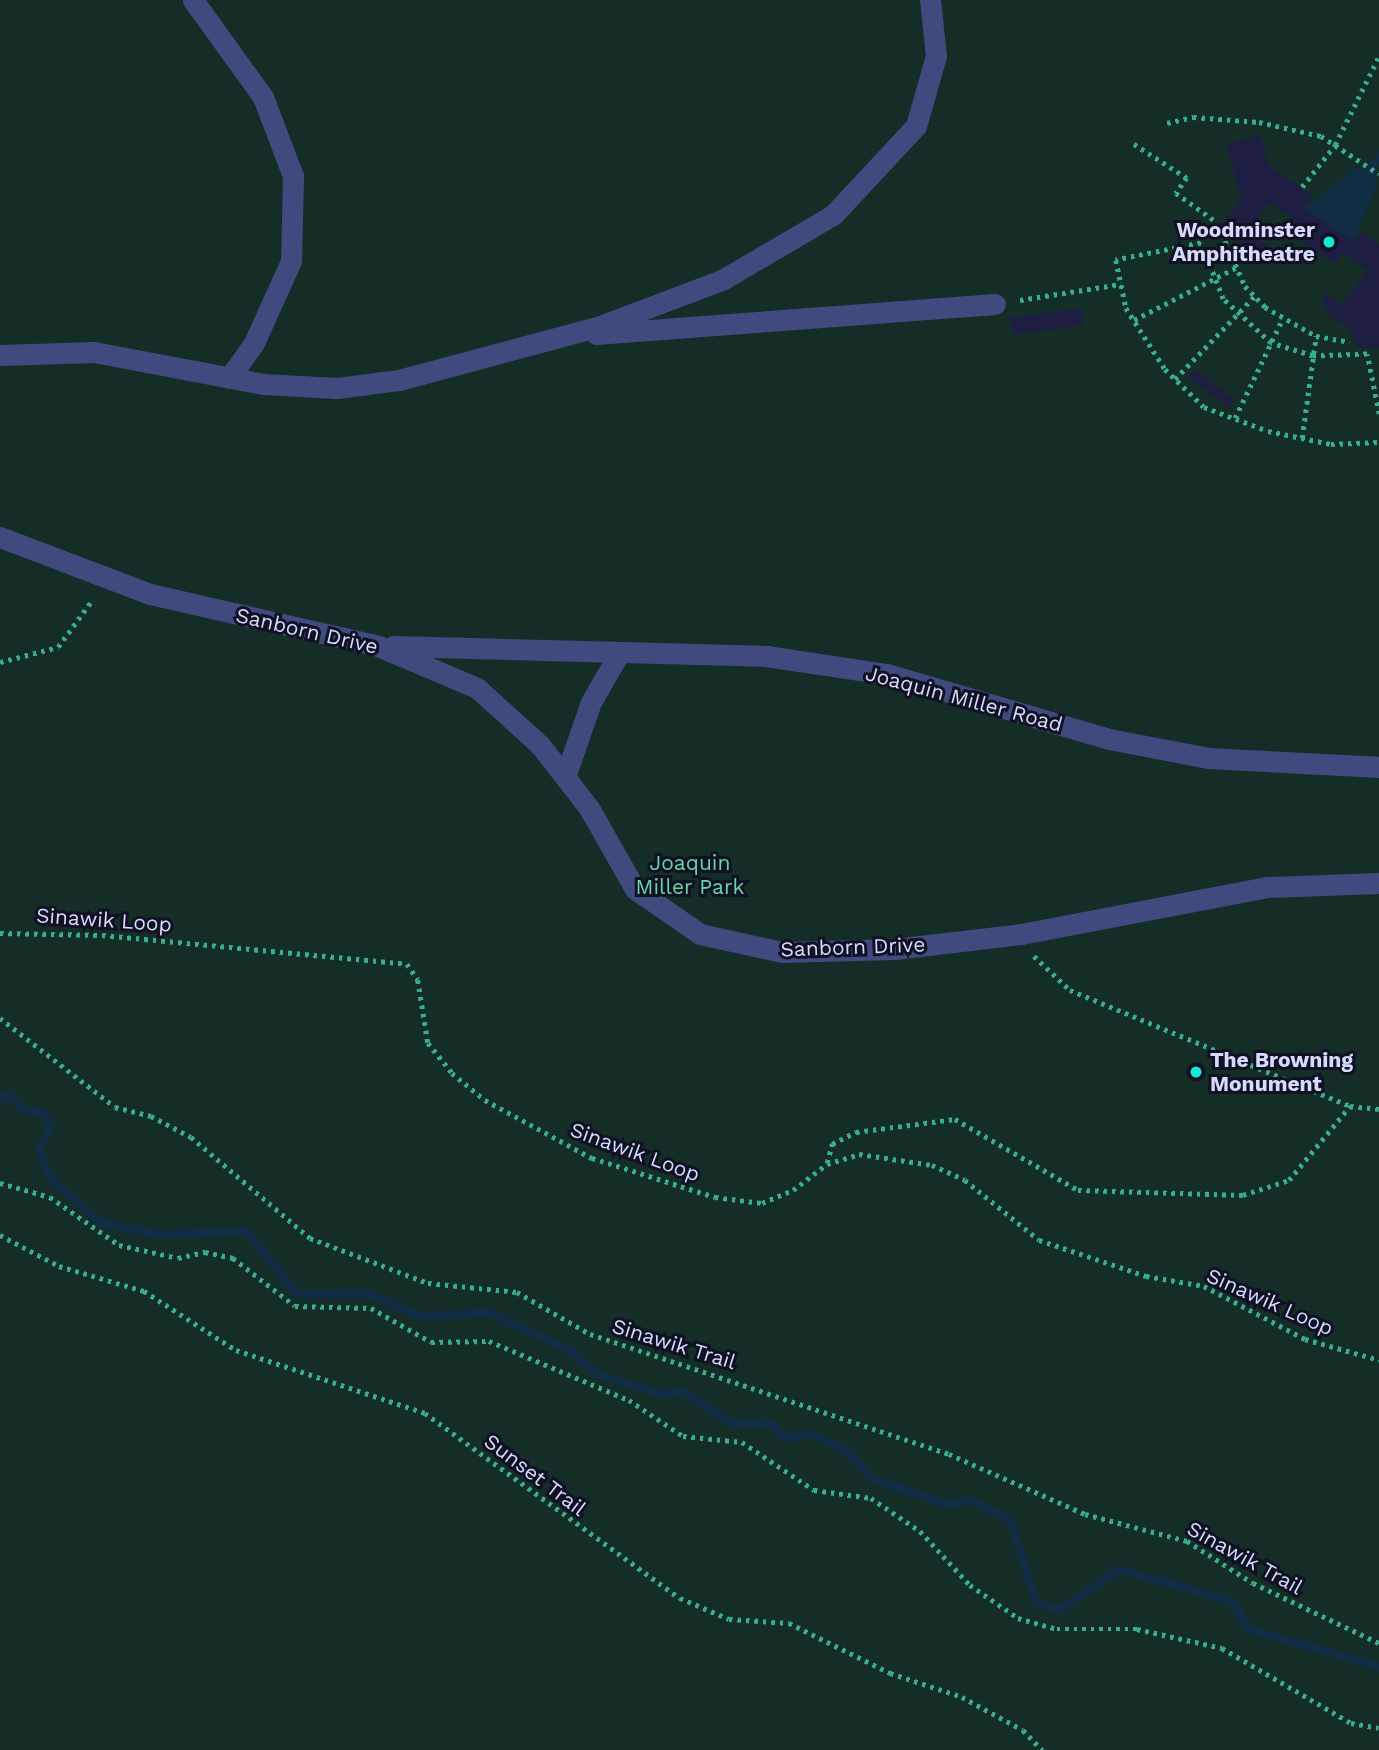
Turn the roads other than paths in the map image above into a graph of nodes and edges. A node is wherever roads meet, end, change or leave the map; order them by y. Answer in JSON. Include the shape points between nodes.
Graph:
{"nodes":[{"id":1,"x":193,"y":0,"type":"edge"},
{"id":2,"x":930,"y":0,"type":"edge"},
{"id":3,"x":995,"y":304,"type":"road end"},
{"id":4,"x":559,"y":337,"type":"junction"},
{"id":5,"x":0,"y":355,"type":"edge"},
{"id":6,"x":229,"y":378,"type":"junction"},
{"id":7,"x":0,"y":537,"type":"edge"},
{"id":8,"x":378,"y":646,"type":"junction"},
{"id":9,"x":617,"y":657,"type":"junction"},
{"id":10,"x":1379,"y":767,"type":"edge"},
{"id":11,"x":565,"y":777,"type":"junction"},
{"id":12,"x":1379,"y":883,"type":"edge"}],
"edges":[{"from":1,"to":6,"type":"lane","via":[[263,97],[293,176],[291,261],[254,343]]},
{"from":2,"to":4,"type":"lane","via":[[936,56],[916,126],[833,215],[722,280]]},
{"from":3,"to":4,"type":"lane"},
{"from":4,"to":6,"type":"lane","via":[[399,380],[337,388]]},
{"from":5,"to":6,"type":"lane","via":[[94,352]]},
{"from":7,"to":8,"type":"lane","name":"Sanborn Drive","via":[[103,579]]},
{"from":8,"to":9,"type":"lane","name":"Joaquin Miller Road"},
{"from":8,"to":11,"type":"lane","name":"Sanborn Drive","via":[[477,688]]},
{"from":9,"to":10,"type":"lane","name":"Joaquin Miller Road","via":[[766,656],[887,674],[1109,739],[1209,758]]},
{"from":9,"to":11,"type":"lane","via":[[591,702]]},
{"from":11,"to":12,"type":"lane","name":"Sanborn Drive","via":[[635,889],[700,934],[782,952],[894,949],[1021,934],[1267,887]]}]}
